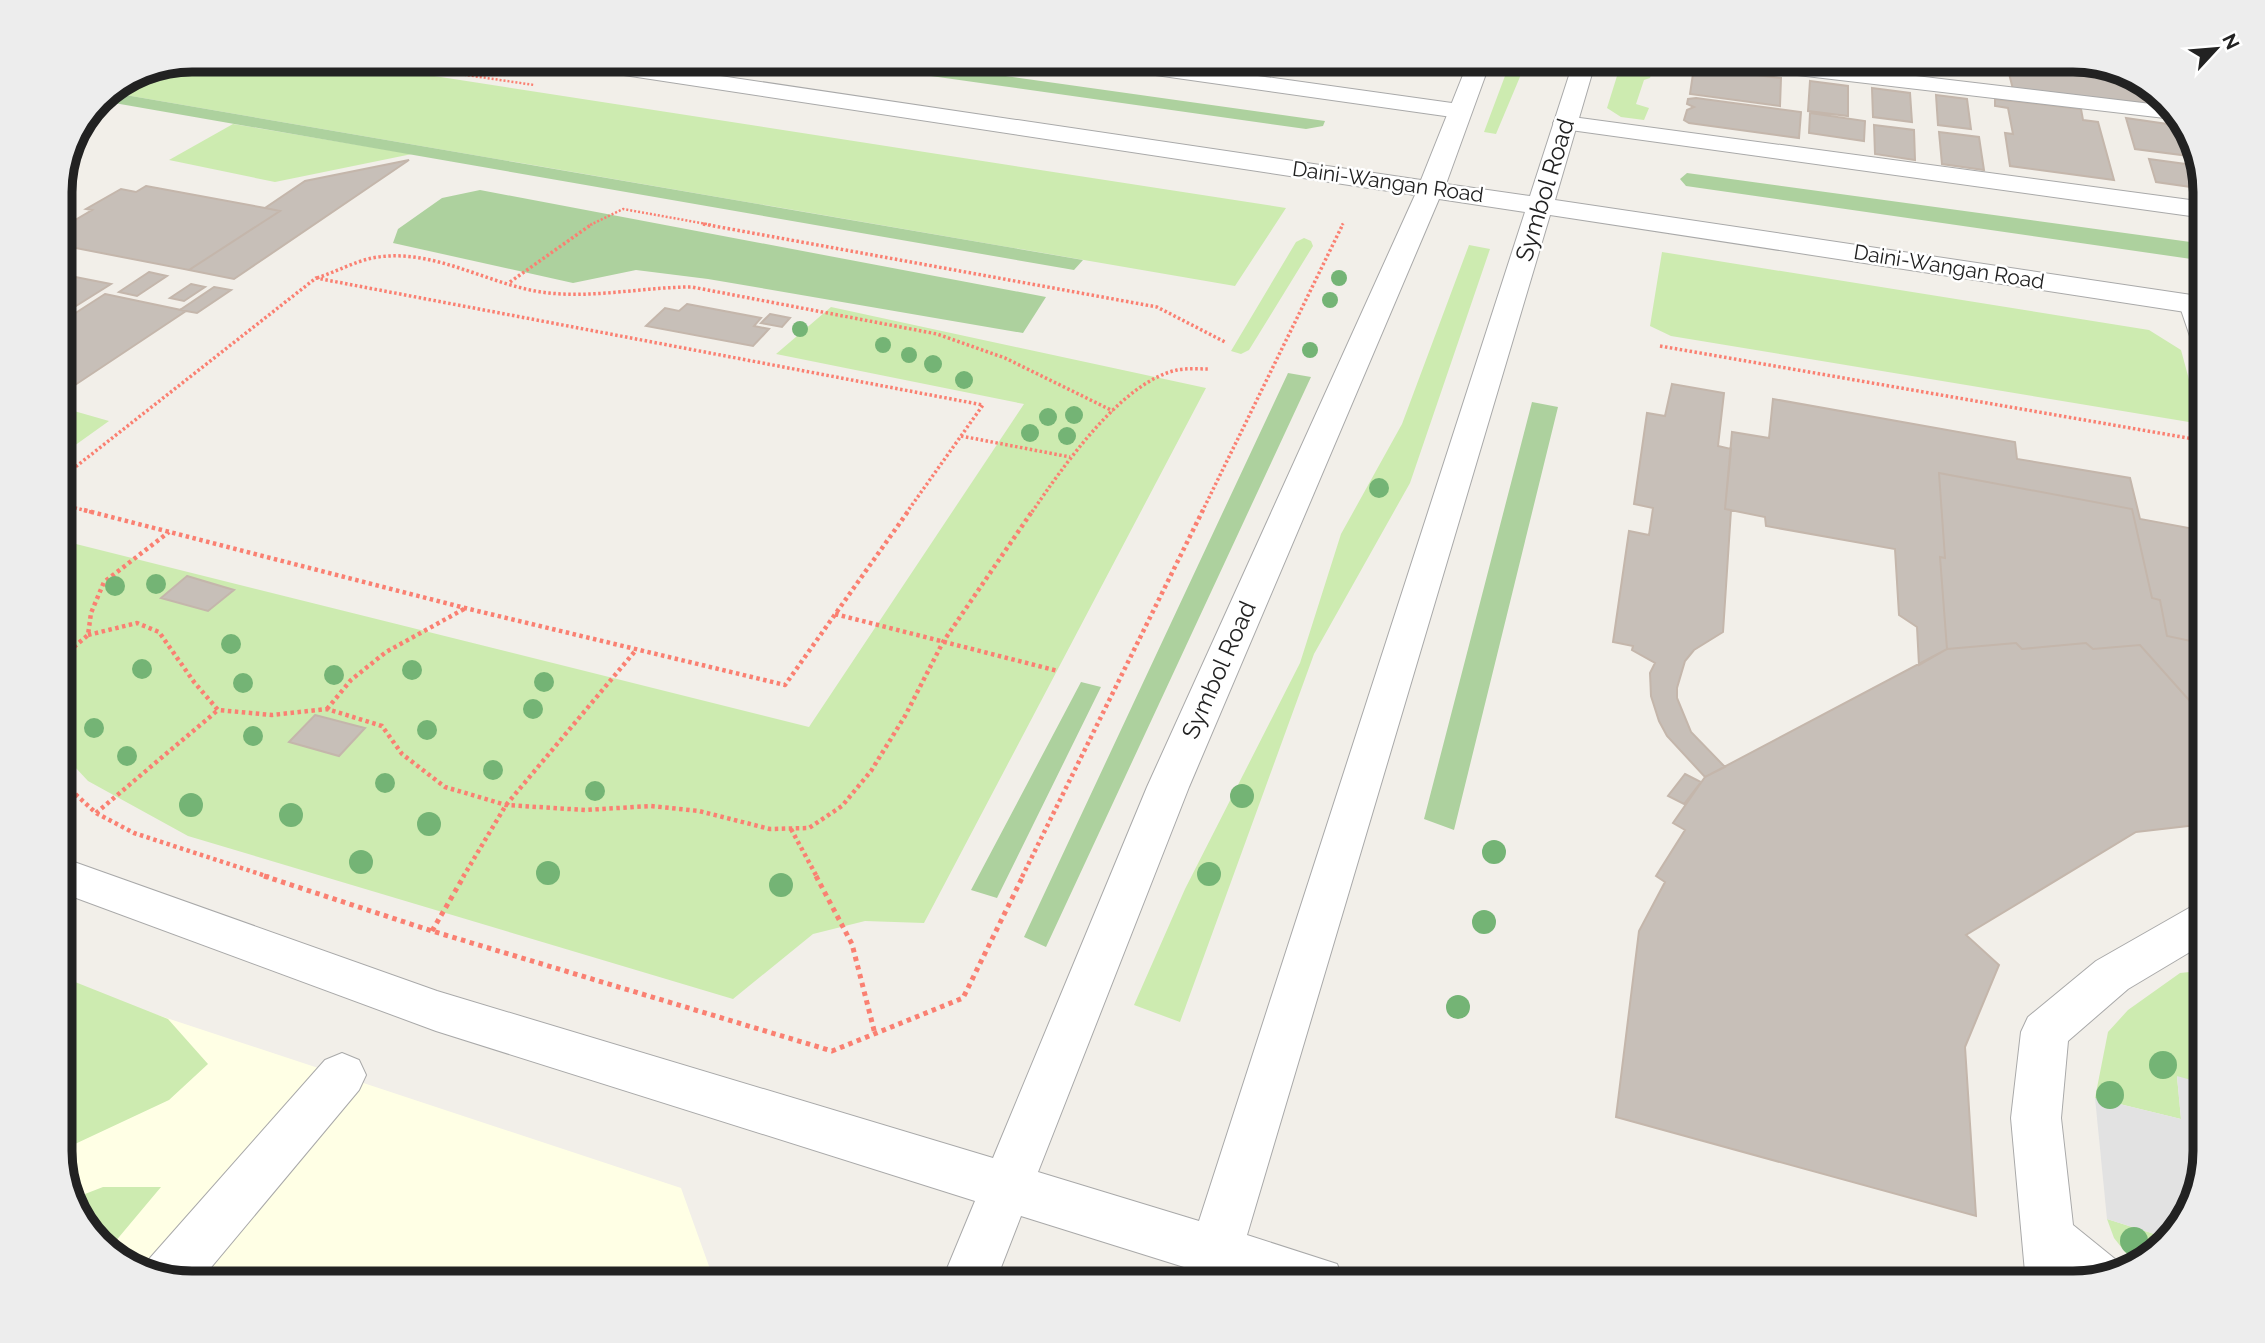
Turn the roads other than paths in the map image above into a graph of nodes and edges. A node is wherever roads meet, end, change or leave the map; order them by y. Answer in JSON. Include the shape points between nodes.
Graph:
{"nodes":[{"id":1,"x":652,"y":72,"type":"edge"},
{"id":2,"x":1184,"y":72,"type":"edge"},
{"id":3,"x":1475,"y":72,"type":"edge"},
{"id":4,"x":1581,"y":72,"type":"edge"},
{"id":5,"x":1828,"y":72,"type":"edge"},
{"id":6,"x":1459,"y":111,"type":"junction"},
{"id":7,"x":2162,"y":112,"type":"edge"},
{"id":8,"x":1565,"y":123,"type":"junction"},
{"id":9,"x":1431,"y":188,"type":"junction"},
{"id":10,"x":1541,"y":205,"type":"junction"},
{"id":11,"x":2193,"y":208,"type":"edge"},
{"id":12,"x":2193,"y":304,"type":"edge"},
{"id":13,"x":72,"y":878,"type":"edge"},
{"id":14,"x":2193,"y":928,"type":"edge"},
{"id":15,"x":342,"y":1075,"type":"dead end"},
{"id":16,"x":1007,"y":1189,"type":"junction"},
{"id":17,"x":2051,"y":1261,"type":"edge"},
{"id":18,"x":1211,"y":1268,"type":"edge"},
{"id":19,"x":175,"y":1270,"type":"edge"},
{"id":20,"x":973,"y":1271,"type":"edge"},
{"id":21,"x":1232,"y":1271,"type":"edge"},
{"id":22,"x":2077,"y":1271,"type":"edge"}],
"edges":[{"from":1,"to":9,"type":"street","name":"Daini-Wangan Road"},
{"from":2,"to":6,"type":"street"},
{"from":3,"to":6,"type":"street","name":"Symbol Road"},
{"from":4,"to":8,"type":"street","name":"Symbol Road"},
{"from":5,"to":7,"type":"street"},
{"from":6,"to":9,"type":"street","name":"Symbol Road"},
{"from":8,"to":10,"type":"street","name":"Symbol Road"},
{"from":8,"to":11,"type":"street"},
{"from":9,"to":10,"type":"street","name":"Daini-Wangan Road"},
{"from":9,"to":16,"type":"street","name":"Symbol Road","via":[[1168,787]]},
{"from":10,"to":12,"type":"street","name":"Daini-Wangan Road"},
{"from":10,"to":18,"type":"street","name":"Symbol Road"},
{"from":13,"to":16,"type":"street","via":[[436,1011]]},
{"from":14,"to":17,"type":"street","via":[[2112,975],[2045,1032],[2036,1118]]},
{"from":15,"to":19,"type":"street"},
{"from":16,"to":18,"type":"street"},
{"from":16,"to":20,"type":"street","name":"Symbol Road"},
{"from":17,"to":22,"type":"street"},
{"from":18,"to":21,"type":"street"}]}
